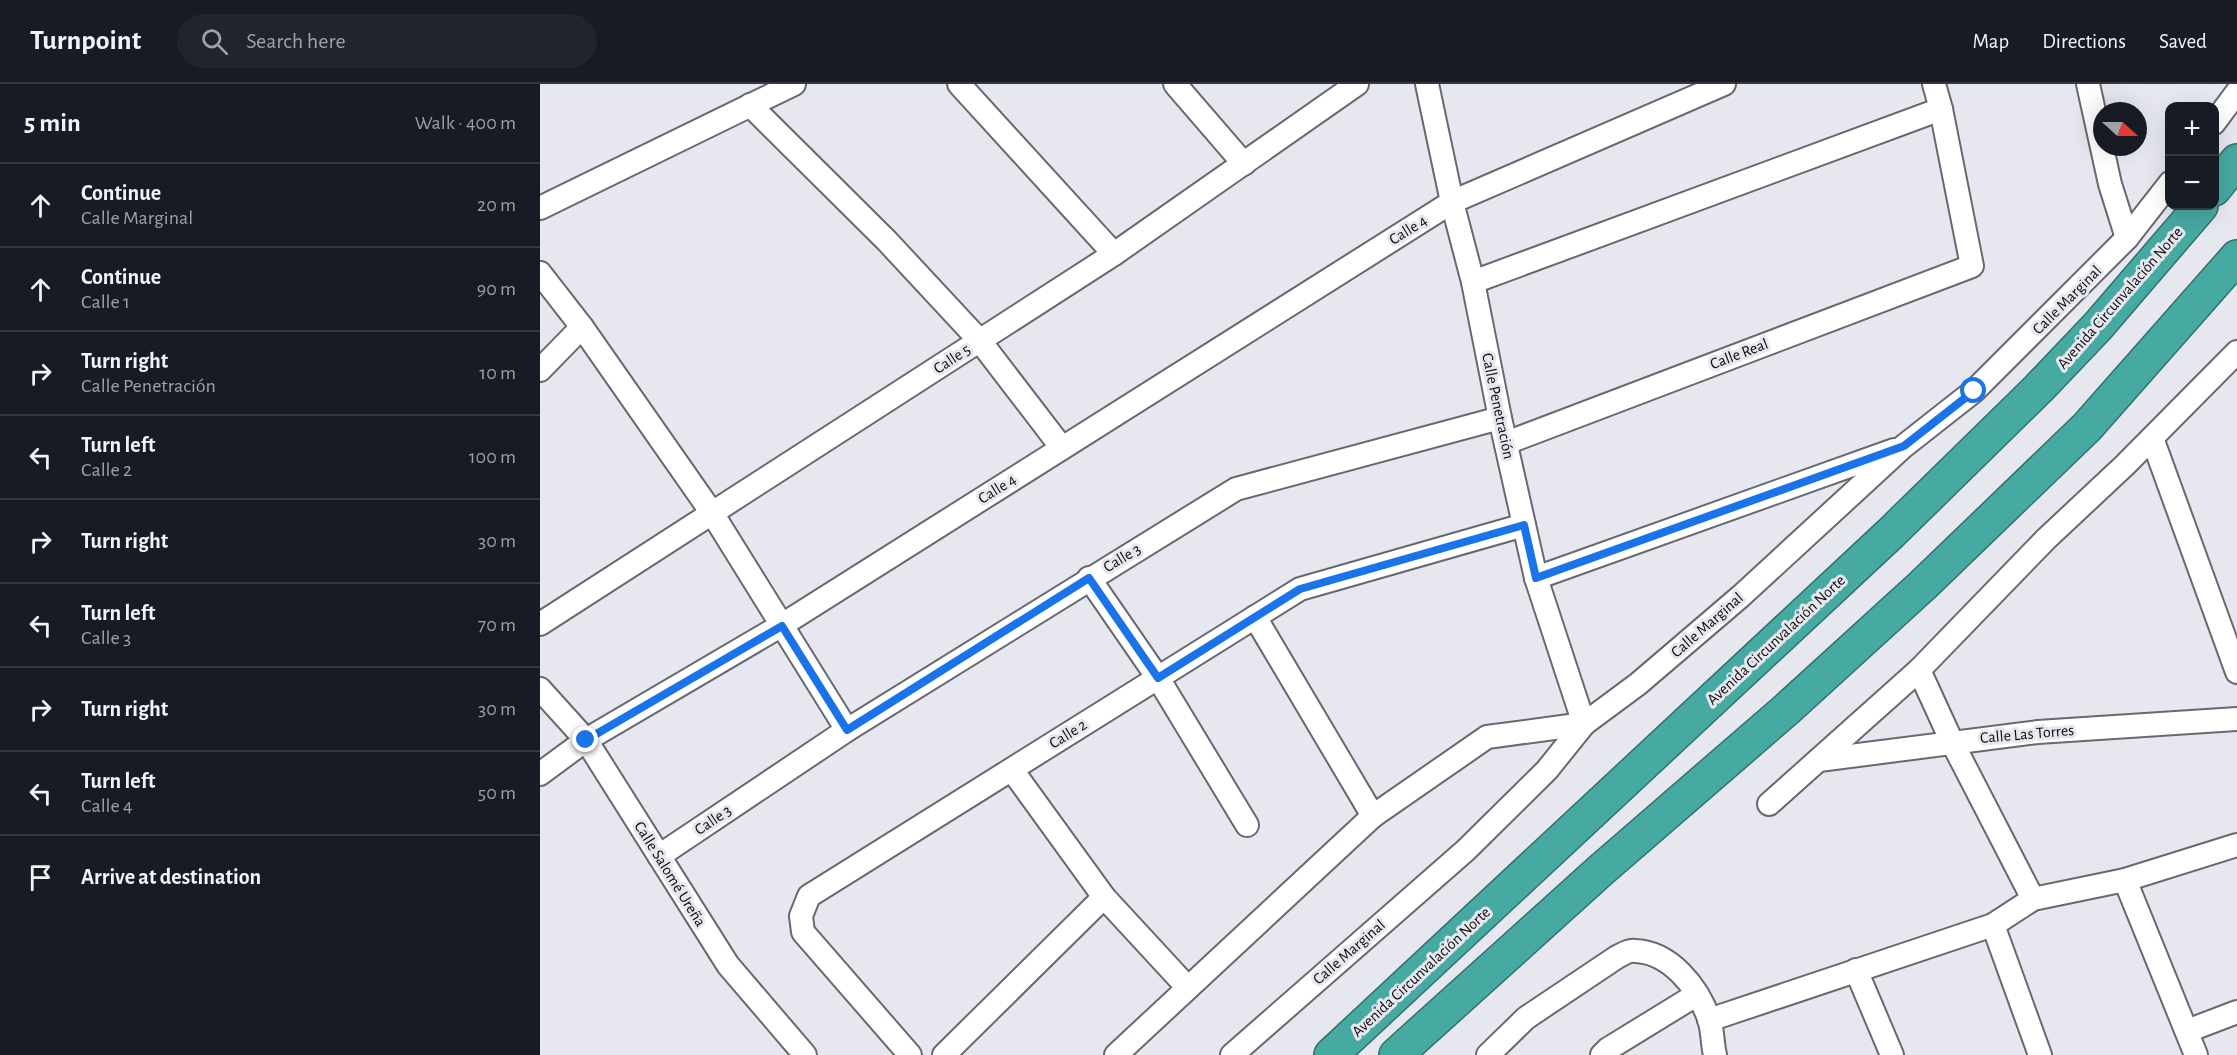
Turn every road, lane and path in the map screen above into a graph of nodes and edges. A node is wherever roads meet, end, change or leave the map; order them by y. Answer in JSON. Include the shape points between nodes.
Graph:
{"nodes":[{"id":1,"x":794,"y":84,"type":"edge"},
{"id":2,"x":959,"y":84,"type":"edge"},
{"id":3,"x":1175,"y":84,"type":"edge"},
{"id":4,"x":1357,"y":84,"type":"edge"},
{"id":5,"x":1427,"y":84,"type":"edge"},
{"id":6,"x":1724,"y":84,"type":"edge"},
{"id":7,"x":1934,"y":84,"type":"edge"},
{"id":8,"x":2088,"y":84,"type":"edge"},
{"id":9,"x":2237,"y":92,"type":"edge"},
{"id":10,"x":750,"y":105,"type":"junction"},
{"id":11,"x":1941,"y":109,"type":"junction"},
{"id":12,"x":2219,"y":116,"type":"edge"},
{"id":13,"x":2237,"y":161,"type":"edge"},
{"id":14,"x":1244,"y":164,"type":"junction"},
{"id":15,"x":2219,"y":183,"type":"edge"},
{"id":16,"x":2165,"y":188,"type":"edge"},
{"id":17,"x":1452,"y":202,"type":"junction"},
{"id":18,"x":540,"y":208,"type":"edge"},
{"id":19,"x":2197,"y":210,"type":"edge"},
{"id":20,"x":2127,"y":238,"type":"junction"},
{"id":21,"x":1114,"y":254,"type":"junction"},
{"id":22,"x":2237,"y":257,"type":"edge"},
{"id":23,"x":540,"y":273,"type":"edge"},
{"id":24,"x":1473,"y":282,"type":"junction"},
{"id":25,"x":582,"y":327,"type":"junction"},
{"id":26,"x":980,"y":340,"type":"junction"},
{"id":27,"x":2237,"y":351,"type":"edge"},
{"id":28,"x":540,"y":370,"type":"edge"},
{"id":29,"x":1500,"y":418,"type":"junction"},
{"id":30,"x":2152,"y":438,"type":"junction"},
{"id":31,"x":1506,"y":443,"type":"junction"},
{"id":32,"x":1904,"y":446,"type":"junction"},
{"id":33,"x":1062,"y":448,"type":"junction"},
{"id":34,"x":712,"y":513,"type":"junction"},
{"id":35,"x":1524,"y":525,"type":"junction"},
{"id":36,"x":1089,"y":578,"type":"junction"},
{"id":37,"x":1536,"y":578,"type":"junction"},
{"id":38,"x":1255,"y":617,"type":"junction"},
{"id":39,"x":540,"y":624,"type":"edge"},
{"id":40,"x":782,"y":626,"type":"junction"},
{"id":41,"x":1919,"y":669,"type":"junction"},
{"id":42,"x":2237,"y":672,"type":"edge"},
{"id":43,"x":1158,"y":678,"type":"junction"},
{"id":44,"x":540,"y":689,"type":"edge"},
{"id":45,"x":2237,"y":719,"type":"edge"},
{"id":46,"x":1584,"y":724,"type":"junction"},
{"id":47,"x":847,"y":730,"type":"junction"},
{"id":48,"x":586,"y":740,"type":"junction"},
{"id":49,"x":1952,"y":742,"type":"junction"},
{"id":50,"x":1818,"y":760,"type":"junction"},
{"id":51,"x":1012,"y":770,"type":"junction"},
{"id":52,"x":540,"y":774,"type":"edge"},
{"id":53,"x":1769,"y":804,"type":"dead end"},
{"id":54,"x":1373,"y":816,"type":"junction"},
{"id":55,"x":1247,"y":825,"type":"dead end"},
{"id":56,"x":2237,"y":845,"type":"edge"},
{"id":57,"x":659,"y":856,"type":"junction"},
{"id":58,"x":2125,"y":880,"type":"junction"},
{"id":59,"x":1104,"y":897,"type":"junction"},
{"id":60,"x":2033,"y":899,"type":"junction"},
{"id":61,"x":1993,"y":925,"type":"junction"},
{"id":62,"x":1856,"y":970,"type":"junction"},
{"id":63,"x":1188,"y":988,"type":"junction"},
{"id":64,"x":1696,"y":995,"type":"junction"},
{"id":65,"x":2237,"y":1012,"type":"edge"},
{"id":66,"x":1709,"y":1020,"type":"junction"},
{"id":67,"x":2187,"y":1031,"type":"junction"},
{"id":68,"x":805,"y":1055,"type":"edge"},
{"id":69,"x":910,"y":1055,"type":"edge"},
{"id":70,"x":944,"y":1055,"type":"edge"},
{"id":71,"x":1116,"y":1055,"type":"edge"},
{"id":72,"x":1232,"y":1055,"type":"edge"},
{"id":73,"x":1331,"y":1055,"type":"edge"},
{"id":74,"x":1396,"y":1055,"type":"edge"},
{"id":75,"x":1488,"y":1055,"type":"edge"},
{"id":76,"x":1602,"y":1055,"type":"edge"},
{"id":77,"x":1715,"y":1055,"type":"edge"},
{"id":78,"x":1892,"y":1055,"type":"edge"},
{"id":79,"x":2040,"y":1055,"type":"edge"},
{"id":80,"x":2196,"y":1055,"type":"edge"}],
"edges":[{"from":1,"to":10,"type":"street"},
{"from":2,"to":21,"type":"street"},
{"from":3,"to":14,"type":"street"},
{"from":4,"to":14,"type":"street","name":"Calle 5"},
{"from":5,"to":17,"type":"street","name":"Calle Penetración"},
{"from":6,"to":17,"type":"street","name":"Calle 4"},
{"from":7,"to":11,"type":"street"},
{"from":8,"to":20,"type":"street","via":[[2110,184]]},
{"from":9,"to":12,"type":"street"},
{"from":10,"to":18,"type":"street"},
{"from":10,"to":26,"type":"street"},
{"from":11,"to":24,"type":"street"},
{"from":11,"to":31,"type":"street","name":"Calle Real","via":[[1972,266]]},
{"from":13,"to":15,"type":"highway"},
{"from":14,"to":21,"type":"street","name":"Calle 5"},
{"from":16,"to":20,"type":"street","name":"Calle Marginal"},
{"from":17,"to":24,"type":"street","name":"Calle Penetración"},
{"from":17,"to":33,"type":"street","name":"Calle 4"},
{"from":19,"to":73,"type":"highway","name":"Avenida Circunvalación Norte","via":[[2098,326],[1891,533]]},
{"from":20,"to":32,"type":"street","name":"Calle Marginal","via":[[1974,391]]},
{"from":21,"to":26,"type":"street","name":"Calle 5"},
{"from":22,"to":74,"type":"highway","via":[[2087,427],[1923,585]]},
{"from":23,"to":25,"type":"street"},
{"from":24,"to":29,"type":"street","name":"Calle Penetración"},
{"from":25,"to":28,"type":"street"},
{"from":25,"to":34,"type":"street"},
{"from":26,"to":33,"type":"street"},
{"from":26,"to":34,"type":"street","name":"Calle 5"},
{"from":27,"to":30,"type":"street"},
{"from":29,"to":31,"type":"street","name":"Calle Penetración"},
{"from":29,"to":36,"type":"street","name":"Calle 3","via":[[1236,489]]},
{"from":30,"to":41,"type":"street"},
{"from":30,"to":42,"type":"street"},
{"from":31,"to":35,"type":"street","name":"Calle Penetración"},
{"from":32,"to":37,"type":"street"},
{"from":32,"to":46,"type":"street","name":"Calle Marginal","via":[[1741,596],[1638,684]]},
{"from":33,"to":40,"type":"street","name":"Calle 4"},
{"from":34,"to":39,"type":"street","name":"Calle 5"},
{"from":34,"to":40,"type":"street"},
{"from":35,"to":37,"type":"street","name":"Calle Penetración"},
{"from":35,"to":38,"type":"street","name":"Calle 2","via":[[1300,589]]},
{"from":36,"to":43,"type":"street"},
{"from":36,"to":47,"type":"street","name":"Calle 3"},
{"from":37,"to":46,"type":"street","name":"Calle Penetración"},
{"from":38,"to":43,"type":"street","name":"Calle 2"},
{"from":38,"to":54,"type":"street"},
{"from":40,"to":47,"type":"street"},
{"from":40,"to":48,"type":"street","name":"Calle 4"},
{"from":41,"to":49,"type":"street"},
{"from":41,"to":50,"type":"street"},
{"from":43,"to":51,"type":"street","name":"Calle 2"},
{"from":43,"to":55,"type":"street"},
{"from":44,"to":48,"type":"street","name":"Calle Salomé Ureña"},
{"from":45,"to":49,"type":"street","name":"Calle Las Torres","via":[[2038,732]]},
{"from":46,"to":54,"type":"street","via":[[1487,736]]},
{"from":46,"to":72,"type":"street","name":"Calle Marginal","via":[[1547,770],[1466,850]]},
{"from":47,"to":57,"type":"street","name":"Calle 3"},
{"from":48,"to":52,"type":"street","name":"Calle 4"},
{"from":48,"to":57,"type":"street","name":"Calle Salomé Ureña"},
{"from":49,"to":50,"type":"street","name":"Calle Las Torres"},
{"from":49,"to":60,"type":"street"},
{"from":50,"to":53,"type":"street"},
{"from":51,"to":59,"type":"street"},
{"from":51,"to":69,"type":"street","name":"Calle 2","via":[[809,896],[801,916],[803,932]]},
{"from":54,"to":63,"type":"street"},
{"from":56,"to":58,"type":"street"},
{"from":57,"to":68,"type":"street","name":"Calle Salomé Ureña","via":[[728,965]]},
{"from":58,"to":60,"type":"street"},
{"from":58,"to":67,"type":"street"},
{"from":59,"to":63,"type":"street"},
{"from":59,"to":70,"type":"street"},
{"from":60,"to":61,"type":"street"},
{"from":61,"to":62,"type":"street"},
{"from":61,"to":79,"type":"street"},
{"from":62,"to":66,"type":"street"},
{"from":62,"to":78,"type":"street"},
{"from":63,"to":71,"type":"street"},
{"from":64,"to":66,"type":"street"},
{"from":64,"to":75,"type":"street","via":[[1676,966],[1653,954],[1633,950],[1526,1018]]},
{"from":64,"to":76,"type":"street"},
{"from":65,"to":67,"type":"street"},
{"from":66,"to":77,"type":"street"},
{"from":67,"to":80,"type":"street"}]}
